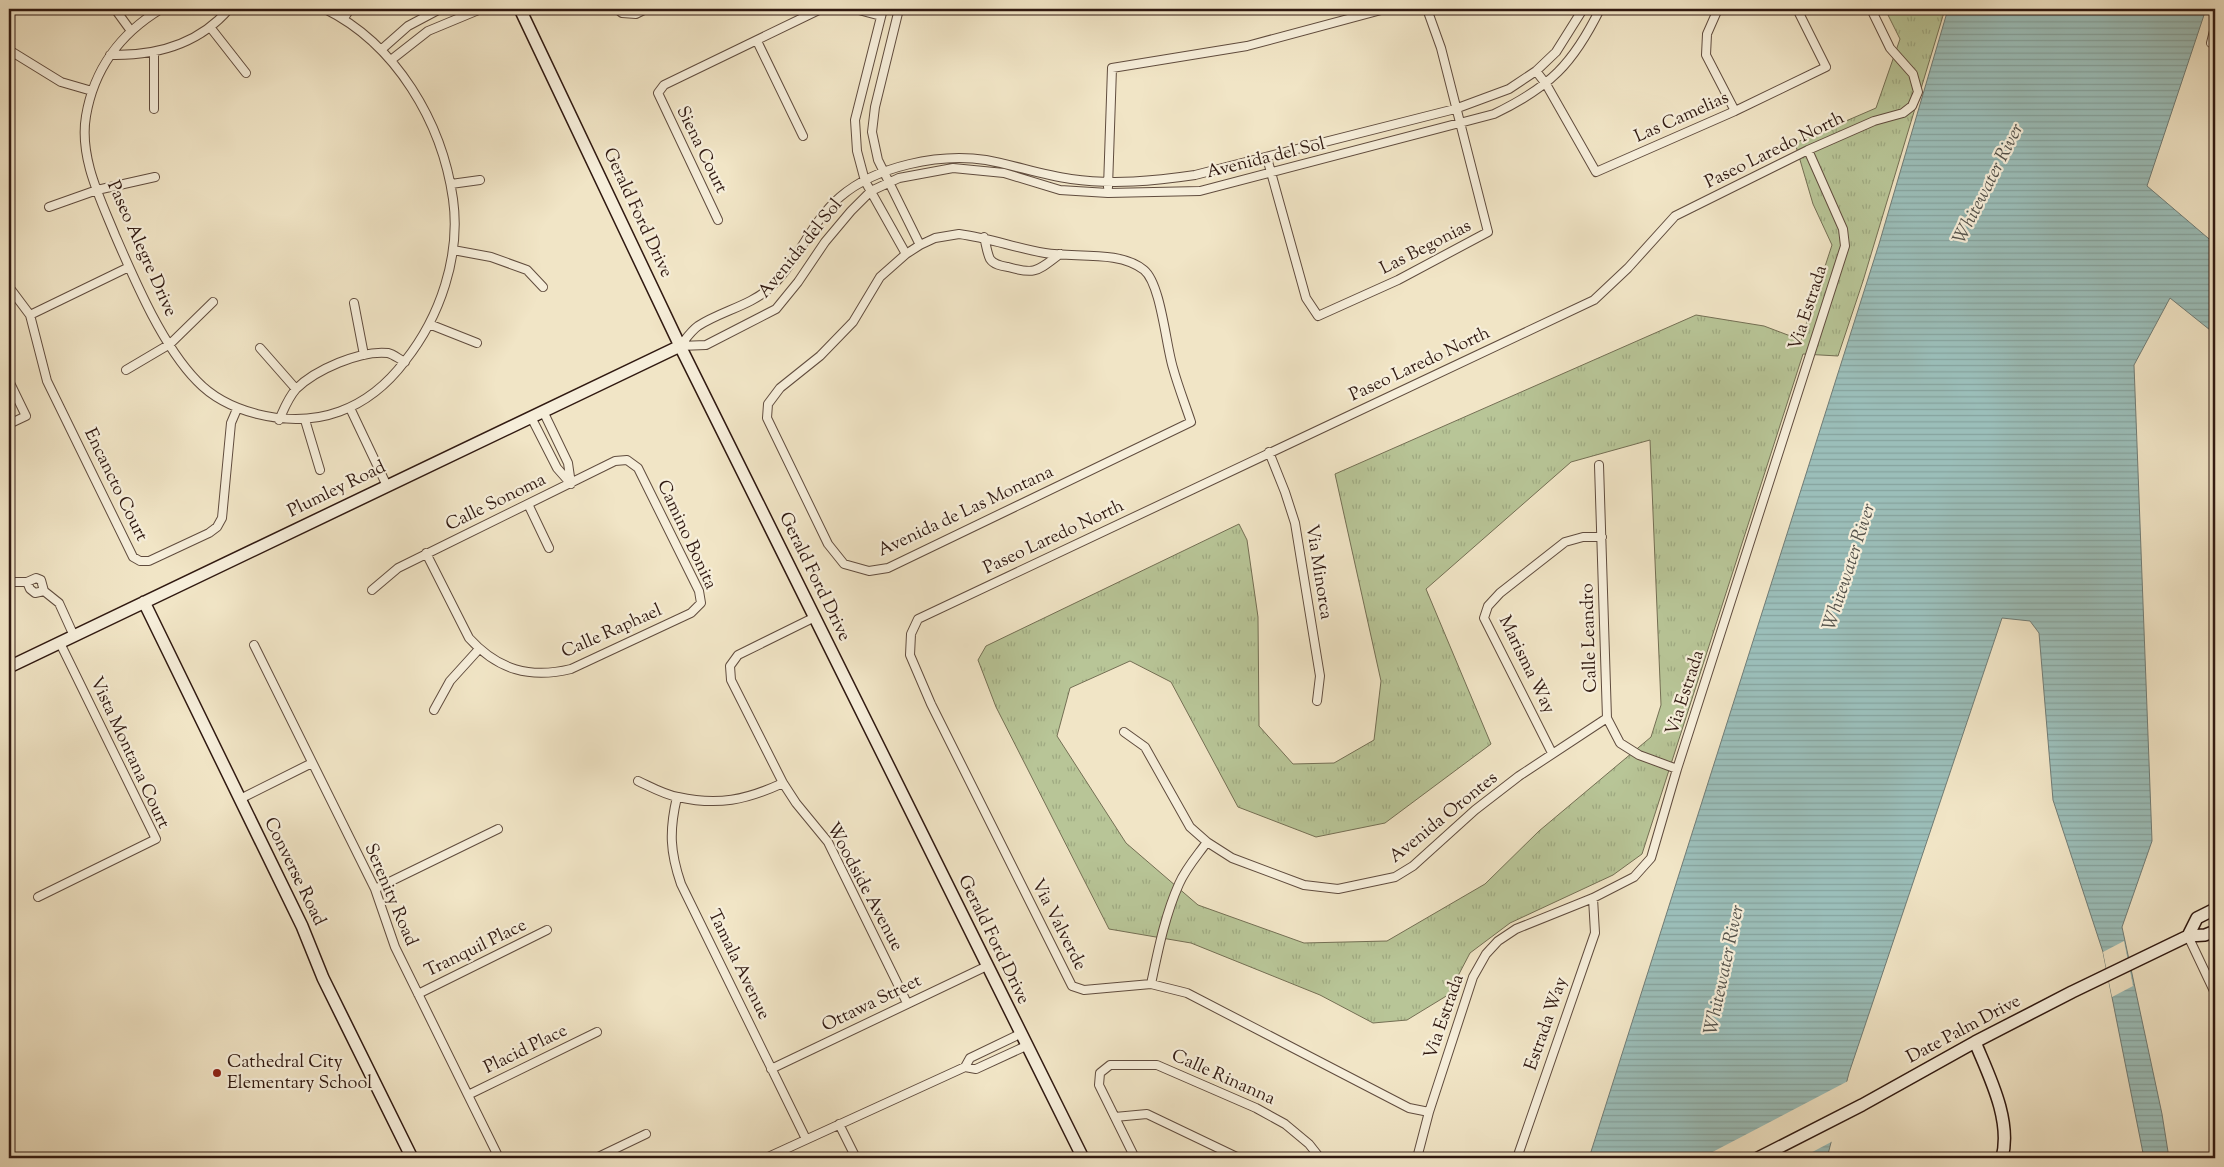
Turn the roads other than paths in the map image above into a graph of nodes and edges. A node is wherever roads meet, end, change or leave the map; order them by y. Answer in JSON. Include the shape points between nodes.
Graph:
{"nodes":[{"id":1,"x":115,"y":9,"type":"edge"},
{"id":2,"x":161,"y":9,"type":"edge"},
{"id":3,"x":229,"y":9,"type":"edge"},
{"id":4,"x":325,"y":9,"type":"edge"},
{"id":5,"x":350,"y":9,"type":"edge"},
{"id":6,"x":440,"y":9,"type":"edge"},
{"id":7,"x":481,"y":9,"type":"edge"},
{"id":8,"x":520,"y":9,"type":"edge"},
{"id":9,"x":646,"y":9,"type":"edge"},
{"id":10,"x":821,"y":9,"type":"edge"},
{"id":11,"x":855,"y":9,"type":"edge"},
{"id":12,"x":900,"y":9,"type":"edge"},
{"id":13,"x":1384,"y":9,"type":"edge"},
{"id":14,"x":1427,"y":9,"type":"edge"},
{"id":15,"x":1582,"y":9,"type":"edge"},
{"id":16,"x":1600,"y":9,"type":"edge"},
{"id":17,"x":1718,"y":9,"type":"edge"},
{"id":18,"x":1796,"y":9,"type":"edge"},
{"id":19,"x":1871,"y":9,"type":"edge"},
{"id":20,"x":620,"y":11,"type":"edge"},
{"id":21,"x":882,"y":12,"type":"edge"},
{"id":22,"x":344,"y":18,"type":"junction"},
{"id":23,"x":2215,"y":27,"type":"edge"},
{"id":24,"x":210,"y":28,"type":"junction"},
{"id":25,"x":131,"y":31,"type":"junction"},
{"id":26,"x":757,"y":41,"type":"junction"},
{"id":27,"x":2211,"y":43,"type":"dead end"},
{"id":28,"x":382,"y":49,"type":"junction"},
{"id":29,"x":9,"y":50,"type":"edge"},
{"id":30,"x":154,"y":53,"type":"junction"},
{"id":31,"x":110,"y":55,"type":"junction"},
{"id":32,"x":391,"y":60,"type":"junction"},
{"id":33,"x":1536,"y":71,"type":"junction"},
{"id":34,"x":246,"y":73,"type":"dead end"},
{"id":35,"x":1546,"y":84,"type":"junction"},
{"id":36,"x":92,"y":91,"type":"junction"},
{"id":37,"x":154,"y":109,"type":"dead end"},
{"id":38,"x":1455,"y":109,"type":"junction"},
{"id":39,"x":1735,"y":111,"type":"junction"},
{"id":40,"x":1459,"y":124,"type":"junction"},
{"id":41,"x":803,"y":136,"type":"dead end"},
{"id":42,"x":1808,"y":150,"type":"junction"},
{"id":43,"x":1267,"y":158,"type":"junction"},
{"id":44,"x":884,"y":170,"type":"junction"},
{"id":45,"x":1271,"y":173,"type":"junction"},
{"id":46,"x":155,"y":177,"type":"dead end"},
{"id":47,"x":480,"y":180,"type":"dead end"},
{"id":48,"x":865,"y":181,"type":"junction"},
{"id":49,"x":889,"y":181,"type":"junction"},
{"id":50,"x":1108,"y":182,"type":"junction"},
{"id":51,"x":451,"y":184,"type":"junction"},
{"id":52,"x":97,"y":190,"type":"junction"},
{"id":53,"x":871,"y":191,"type":"junction"},
{"id":54,"x":1108,"y":193,"type":"junction"},
{"id":55,"x":49,"y":207,"type":"dead end"},
{"id":56,"x":718,"y":220,"type":"dead end"},
{"id":57,"x":984,"y":237,"type":"junction"},
{"id":58,"x":920,"y":245,"type":"junction"},
{"id":59,"x":453,"y":250,"type":"junction"},
{"id":60,"x":906,"y":254,"type":"junction"},
{"id":61,"x":1060,"y":254,"type":"junction"},
{"id":62,"x":129,"y":267,"type":"junction"},
{"id":63,"x":543,"y":287,"type":"dead end"},
{"id":64,"x":9,"y":288,"type":"edge"},
{"id":65,"x":213,"y":302,"type":"dead end"},
{"id":66,"x":354,"y":303,"type":"dead end"},
{"id":67,"x":30,"y":315,"type":"junction"},
{"id":68,"x":429,"y":324,"type":"junction"},
{"id":69,"x":477,"y":343,"type":"dead end"},
{"id":70,"x":170,"y":344,"type":"junction"},
{"id":71,"x":680,"y":346,"type":"junction"},
{"id":72,"x":260,"y":348,"type":"dead end"},
{"id":73,"x":364,"y":355,"type":"junction"},
{"id":74,"x":405,"y":362,"type":"junction"},
{"id":75,"x":126,"y":370,"type":"dead end"},
{"id":76,"x":9,"y":381,"type":"edge"},
{"id":77,"x":296,"y":390,"type":"junction"},
{"id":78,"x":350,"y":408,"type":"junction"},
{"id":79,"x":237,"y":409,"type":"junction"},
{"id":80,"x":543,"y":411,"type":"junction"},
{"id":81,"x":531,"y":417,"type":"junction"},
{"id":82,"x":279,"y":420,"type":"junction"},
{"id":83,"x":305,"y":420,"type":"junction"},
{"id":84,"x":9,"y":424,"type":"edge"},
{"id":85,"x":1269,"y":452,"type":"junction"},
{"id":86,"x":1599,"y":465,"type":"dead end"},
{"id":87,"x":638,"y":468,"type":"joint"},
{"id":88,"x":320,"y":470,"type":"dead end"},
{"id":89,"x":571,"y":484,"type":"junction"},
{"id":90,"x":387,"y":486,"type":"junction"},
{"id":91,"x":528,"y":504,"type":"junction"},
{"id":92,"x":1602,"y":537,"type":"junction"},
{"id":93,"x":549,"y":548,"type":"dead end"},
{"id":94,"x":426,"y":553,"type":"junction"},
{"id":95,"x":9,"y":582,"type":"edge"},
{"id":96,"x":28,"y":582,"type":"junction"},
{"id":97,"x":372,"y":590,"type":"dead end"},
{"id":98,"x":44,"y":591,"type":"junction"},
{"id":99,"x":144,"y":602,"type":"junction"},
{"id":100,"x":691,"y":612,"type":"joint"},
{"id":101,"x":815,"y":618,"type":"junction"},
{"id":102,"x":911,"y":634,"type":"joint"},
{"id":103,"x":74,"y":636,"type":"junction"},
{"id":104,"x":60,"y":643,"type":"junction"},
{"id":105,"x":254,"y":645,"type":"dead end"},
{"id":106,"x":479,"y":649,"type":"junction"},
{"id":107,"x":9,"y":667,"type":"edge"},
{"id":108,"x":1317,"y":701,"type":"dead end"},
{"id":109,"x":434,"y":710,"type":"dead end"},
{"id":110,"x":1607,"y":718,"type":"junction"},
{"id":111,"x":1124,"y":732,"type":"dead end"},
{"id":112,"x":1552,"y":753,"type":"junction"},
{"id":113,"x":312,"y":763,"type":"junction"},
{"id":114,"x":1678,"y":769,"type":"junction"},
{"id":115,"x":638,"y":782,"type":"dead end"},
{"id":116,"x":783,"y":783,"type":"junction"},
{"id":117,"x":677,"y":797,"type":"junction"},
{"id":118,"x":240,"y":799,"type":"junction"},
{"id":119,"x":498,"y":829,"type":"dead end"},
{"id":120,"x":1207,"y":842,"type":"junction"},
{"id":121,"x":375,"y":889,"type":"junction"},
{"id":122,"x":38,"y":897,"type":"dead end"},
{"id":123,"x":1593,"y":898,"type":"junction"},
{"id":124,"x":2215,"y":909,"type":"edge"},
{"id":125,"x":547,"y":930,"type":"dead end"},
{"id":126,"x":2215,"y":931,"type":"edge"},
{"id":127,"x":2188,"y":936,"type":"junction"},
{"id":128,"x":987,"y":966,"type":"junction"},
{"id":129,"x":1151,"y":984,"type":"junction"},
{"id":130,"x":2215,"y":993,"type":"edge"},
{"id":131,"x":418,"y":994,"type":"junction"},
{"id":132,"x":907,"y":1004,"type":"junction"},
{"id":133,"x":597,"y":1032,"type":"dead end"},
{"id":134,"x":1020,"y":1034,"type":"junction"},
{"id":135,"x":1975,"y":1042,"type":"junction"},
{"id":136,"x":1026,"y":1046,"type":"junction"},
{"id":137,"x":978,"y":1054,"type":"junction"},
{"id":138,"x":984,"y":1065,"type":"junction"},
{"id":139,"x":965,"y":1067,"type":"junction"},
{"id":140,"x":771,"y":1069,"type":"junction"},
{"id":141,"x":468,"y":1095,"type":"junction"},
{"id":142,"x":1428,"y":1112,"type":"junction"},
{"id":143,"x":1115,"y":1117,"type":"junction"},
{"id":144,"x":839,"y":1124,"type":"junction"},
{"id":145,"x":646,"y":1134,"type":"dead end"},
{"id":146,"x":806,"y":1139,"type":"junction"},
{"id":147,"x":412,"y":1158,"type":"edge"},
{"id":148,"x":499,"y":1158,"type":"edge"},
{"id":149,"x":596,"y":1158,"type":"edge"},
{"id":150,"x":766,"y":1158,"type":"edge"},
{"id":151,"x":856,"y":1158,"type":"edge"},
{"id":152,"x":1083,"y":1158,"type":"edge"},
{"id":153,"x":1135,"y":1158,"type":"edge"},
{"id":154,"x":1238,"y":1158,"type":"edge"},
{"id":155,"x":1320,"y":1158,"type":"edge"},
{"id":156,"x":1416,"y":1158,"type":"edge"},
{"id":157,"x":1517,"y":1158,"type":"edge"},
{"id":158,"x":1758,"y":1158,"type":"edge"},
{"id":159,"x":2002,"y":1158,"type":"edge"}],
"edges":[{"from":1,"to":25,"type":"street"},
{"from":2,"to":25,"type":"street","name":"Paseo Alegre Drive"},
{"from":3,"to":24,"type":"street"},
{"from":4,"to":22,"type":"street","name":"Paseo Alegre Drive"},
{"from":5,"to":22,"type":"street"},
{"from":6,"to":28,"type":"street","via":[[408,26]]},
{"from":7,"to":32,"type":"street","via":[[428,32]]},
{"from":8,"to":71,"type":"main road","name":"Gerald Ford Drive"},
{"from":9,"to":20,"type":"street","via":[[636,14]]},
{"from":10,"to":26,"type":"street"},
{"from":11,"to":21,"type":"street"},
{"from":12,"to":44,"type":"street","via":[[875,107],[872,132],[875,150]]},
{"from":13,"to":50,"type":"street","via":[[1247,46],[1112,68]]},
{"from":14,"to":38,"type":"street","name":"Las Begonias","via":[[1441,48]]},
{"from":15,"to":33,"type":"street","name":"Avenida del Sol","via":[[1556,52]]},
{"from":16,"to":35,"type":"street","name":"Avenida del Sol","via":[[1586,39]]},
{"from":17,"to":39,"type":"street","via":[[1707,34],[1706,55]]},
{"from":18,"to":39,"type":"street","name":"Las Camelias","via":[[1826,67]]},
{"from":19,"to":42,"type":"street","name":"Paseo Laredo North","via":[[1890,48],[1913,74],[1918,92],[1912,106],[1903,114],[1874,121]]},
{"from":21,"to":48,"type":"street","via":[[855,120],[857,151]]},
{"from":22,"to":28,"type":"street","name":"Paseo Alegre Drive"},
{"from":23,"to":27,"type":"street"},
{"from":24,"to":30,"type":"street","via":[[177,46]]},
{"from":24,"to":34,"type":"street"},
{"from":25,"to":31,"type":"street","name":"Paseo Alegre Drive"},
{"from":26,"to":41,"type":"street"},
{"from":26,"to":56,"type":"street","name":"Siena Court","via":[[664,85],[658,93]]},
{"from":28,"to":32,"type":"street","name":"Paseo Alegre Drive"},
{"from":29,"to":36,"type":"street","via":[[61,82]]},
{"from":30,"to":31,"type":"street"},
{"from":30,"to":37,"type":"street"},
{"from":31,"to":36,"type":"street","name":"Paseo Alegre Drive"},
{"from":32,"to":51,"type":"street","name":"Paseo Alegre Drive","via":[[406,80],[435,134]]},
{"from":33,"to":35,"type":"street","name":"Las Camelias"},
{"from":33,"to":38,"type":"street","name":"Avenida del Sol","via":[[1509,89]]},
{"from":35,"to":39,"type":"street","name":"Las Camelias","via":[[1596,172]]},
{"from":35,"to":40,"type":"street","name":"Avenida del Sol","via":[[1520,102],[1494,114]]},
{"from":36,"to":52,"type":"street","name":"Paseo Alegre Drive","via":[[85,118],[85,138]]},
{"from":38,"to":40,"type":"street","name":"Las Begonias"},
{"from":38,"to":43,"type":"street","name":"Avenida del Sol"},
{"from":40,"to":45,"type":"street","name":"Avenida del Sol"},
{"from":40,"to":45,"type":"street","name":"Las Begonias","via":[[1488,232],[1398,280],[1318,316],[1306,298]]},
{"from":42,"to":85,"type":"street","name":"Paseo Laredo North","via":[[1675,216],[1594,300]]},
{"from":42,"to":114,"type":"street","name":"Via Estrada","via":[[1843,228],[1845,246]]},
{"from":43,"to":45,"type":"street","name":"Las Begonias"},
{"from":43,"to":50,"type":"street","name":"Avenida del Sol","via":[[1162,180]]},
{"from":44,"to":48,"type":"street","name":"Avenida del Sol"},
{"from":44,"to":49,"type":"street"},
{"from":44,"to":50,"type":"street","name":"Avenida del Sol","via":[[966,158],[1070,179]]},
{"from":45,"to":54,"type":"street","name":"Avenida del Sol","via":[[1200,191]]},
{"from":46,"to":52,"type":"street"},
{"from":47,"to":51,"type":"street"},
{"from":48,"to":53,"type":"street"},
{"from":48,"to":71,"type":"street","name":"Avenida del Sol","via":[[840,197],[770,287],[745,304],[697,327]]},
{"from":49,"to":53,"type":"street","name":"Avenida del Sol"},
{"from":49,"to":54,"type":"street","name":"Avenida del Sol","via":[[953,168],[1004,174],[1060,190]]},
{"from":49,"to":58,"type":"street"},
{"from":50,"to":54,"type":"street"},
{"from":51,"to":59,"type":"street","name":"Paseo Alegre Drive"},
{"from":52,"to":55,"type":"street"},
{"from":52,"to":62,"type":"street","name":"Paseo Alegre Drive"},
{"from":53,"to":60,"type":"street"},
{"from":53,"to":71,"type":"street","name":"Avenida del Sol","via":[[825,242],[776,309],[706,345]]},
{"from":57,"to":58,"type":"street","name":"Avenida de Las Montana","via":[[959,234]]},
{"from":57,"to":61,"type":"street","name":"Avenida de Las Montana"},
{"from":57,"to":61,"type":"street","via":[[994,264],[1027,272],[1045,266]]},
{"from":58,"to":60,"type":"street","name":"Avenida de Las Montana"},
{"from":59,"to":63,"type":"street","via":[[491,257],[527,270]]},
{"from":59,"to":68,"type":"street","name":"Paseo Alegre Drive","via":[[446,280]]},
{"from":60,"to":61,"type":"street","name":"Avenida de Las Montana","via":[[880,277],[853,322],[820,356],[780,388],[768,404],[767,418],[828,544],[844,564],[869,571],[888,568],[1191,422],[1172,367],[1154,288],[1145,271],[1127,261]]},
{"from":62,"to":67,"type":"street"},
{"from":62,"to":70,"type":"street","name":"Paseo Alegre Drive"},
{"from":64,"to":67,"type":"street","name":"Encancto Court"},
{"from":65,"to":70,"type":"street"},
{"from":66,"to":73,"type":"street"},
{"from":67,"to":79,"type":"street","name":"Encancto Court","via":[[47,381],[134,557],[140,561],[149,562],[209,533],[222,518],[231,423]]},
{"from":68,"to":69,"type":"street"},
{"from":68,"to":74,"type":"street","name":"Paseo Alegre Drive"},
{"from":70,"to":75,"type":"street"},
{"from":70,"to":79,"type":"street","name":"Paseo Alegre Drive","via":[[197,381]]},
{"from":71,"to":80,"type":"main road","name":"Plumley Road"},
{"from":71,"to":101,"type":"main road","name":"Gerald Ford Drive"},
{"from":72,"to":77,"type":"street"},
{"from":73,"to":74,"type":"street","via":[[390,354]]},
{"from":73,"to":77,"type":"street","via":[[327,369]]},
{"from":74,"to":78,"type":"street","name":"Paseo Alegre Drive","via":[[383,385]]},
{"from":76,"to":84,"type":"street","via":[[26,416]]},
{"from":77,"to":82,"type":"street"},
{"from":78,"to":83,"type":"street","name":"Paseo Alegre Drive"},
{"from":78,"to":90,"type":"street"},
{"from":79,"to":82,"type":"street","name":"Paseo Alegre Drive"},
{"from":80,"to":81,"type":"main road","name":"Plumley Road"},
{"from":80,"to":89,"type":"street","via":[[568,464]]},
{"from":81,"to":89,"type":"street","via":[[557,468]]},
{"from":81,"to":90,"type":"main road","name":"Plumley Road"},
{"from":82,"to":83,"type":"street","name":"Paseo Alegre Drive"},
{"from":83,"to":88,"type":"street"},
{"from":85,"to":102,"type":"street","name":"Paseo Laredo North","via":[[918,619]]},
{"from":85,"to":108,"type":"street","name":"Via Minorca","via":[[1295,523],[1320,676]]},
{"from":86,"to":92,"type":"street","name":"Calle Leandro"},
{"from":87,"to":89,"type":"street","name":"Calle Sonoma","via":[[627,460],[615,461]]},
{"from":87,"to":100,"type":"street","name":"Camino Bonita","via":[[699,591],[701,603]]},
{"from":89,"to":91,"type":"street","name":"Calle Sonoma"},
{"from":90,"to":99,"type":"main road","name":"Plumley Road"},
{"from":91,"to":93,"type":"street"},
{"from":91,"to":94,"type":"street","name":"Calle Sonoma"},
{"from":92,"to":110,"type":"street","name":"Calle Leandro"},
{"from":92,"to":112,"type":"street","name":"Marisma Way","via":[[1583,537],[1565,542],[1500,593],[1488,606],[1484,618]]},
{"from":94,"to":97,"type":"street","name":"Calle Sonoma","via":[[398,568]]},
{"from":94,"to":106,"type":"street","name":"Calle Raphael","via":[[460,623]]},
{"from":95,"to":96,"type":"street"},
{"from":96,"to":98,"type":"street","via":[[35,593]]},
{"from":96,"to":98,"type":"street","via":[[36,578],[41,580]]},
{"from":98,"to":103,"type":"street","via":[[59,604]]},
{"from":99,"to":103,"type":"main road","name":"Plumley Road"},
{"from":99,"to":118,"type":"main road","name":"Converse Road"},
{"from":100,"to":106,"type":"street","name":"Calle Raphael","via":[[572,668],[553,673],[517,670],[497,662]]},
{"from":101,"to":116,"type":"street","name":"Woodside Avenue","via":[[738,655],[730,666],[731,680]]},
{"from":101,"to":128,"type":"main road","name":"Gerald Ford Drive"},
{"from":102,"to":129,"type":"street","name":"Via Valverde","via":[[910,655],[931,704],[1072,986],[1084,990]]},
{"from":103,"to":104,"type":"main road","name":"Plumley Road"},
{"from":104,"to":107,"type":"main road","name":"Plumley Road"},
{"from":104,"to":122,"type":"street","name":"Vista Montana Court","via":[[156,839]]},
{"from":105,"to":113,"type":"street","name":"Serenity Road"},
{"from":106,"to":109,"type":"street","via":[[450,681]]},
{"from":110,"to":112,"type":"street","name":"Avenida Orontes"},
{"from":110,"to":114,"type":"street","name":"Calle Leandro","via":[[1620,743],[1639,755]]},
{"from":111,"to":120,"type":"street","name":"Avenida Orontes","via":[[1145,747],[1190,826]]},
{"from":112,"to":120,"type":"street","name":"Avenida Orontes","via":[[1475,810],[1413,866],[1386,880],[1338,889],[1304,885],[1232,858]]},
{"from":113,"to":118,"type":"street"},
{"from":113,"to":121,"type":"street","name":"Serenity Road"},
{"from":114,"to":123,"type":"street","name":"Via Estrada","via":[[1651,858],[1634,877]]},
{"from":115,"to":117,"type":"street"},
{"from":116,"to":117,"type":"street","via":[[736,801],[709,802]]},
{"from":116,"to":132,"type":"street","name":"Woodside Avenue","via":[[828,842]]},
{"from":117,"to":140,"type":"street","name":"Tamala Avenue","via":[[670,840],[681,884]]},
{"from":118,"to":147,"type":"main road","name":"Converse Road"},
{"from":119,"to":121,"type":"street"},
{"from":120,"to":129,"type":"street","via":[[1179,883]]},
{"from":121,"to":131,"type":"street","name":"Serenity Road","via":[[387,929]]},
{"from":123,"to":142,"type":"street","name":"Via Estrada","via":[[1516,929],[1486,954],[1473,977]]},
{"from":123,"to":157,"type":"street","name":"Estrada Way","via":[[1595,933]]},
{"from":124,"to":127,"type":"main road","via":[[2197,918]]},
{"from":125,"to":131,"type":"street","name":"Tranquil Place"},
{"from":126,"to":127,"type":"main road","name":"Date Palm Drive","via":[[2206,936]]},
{"from":127,"to":130,"type":"street"},
{"from":127,"to":135,"type":"main road","name":"Date Palm Drive"},
{"from":128,"to":132,"type":"street","name":"Ottawa Street"},
{"from":128,"to":134,"type":"main road","name":"Gerald Ford Drive"},
{"from":129,"to":142,"type":"street","name":"Via Valverde","via":[[1187,993],[1409,1108]]},
{"from":131,"to":141,"type":"street","name":"Serenity Road"},
{"from":132,"to":140,"type":"street","name":"Ottawa Street"},
{"from":133,"to":141,"type":"street","name":"Placid Place"},
{"from":134,"to":136,"type":"main road","name":"Gerald Ford Drive"},
{"from":134,"to":137,"type":"street"},
{"from":135,"to":158,"type":"main road","name":"Date Palm Drive"},
{"from":135,"to":159,"type":"main road","via":[[1999,1102]]},
{"from":136,"to":138,"type":"street"},
{"from":136,"to":152,"type":"main road","name":"Gerald Ford Drive"},
{"from":137,"to":138,"type":"street"},
{"from":137,"to":139,"type":"street","via":[[969,1059]]},
{"from":138,"to":139,"type":"street","via":[[976,1069]]},
{"from":139,"to":144,"type":"street"},
{"from":140,"to":146,"type":"street","name":"Tamala Avenue"},
{"from":141,"to":148,"type":"street","name":"Serenity Road"},
{"from":142,"to":156,"type":"street","name":"Via Estrada"},
{"from":143,"to":153,"type":"street"},
{"from":143,"to":154,"type":"street","via":[[1147,1114]]},
{"from":143,"to":155,"type":"street","name":"Calle Rinanna","via":[[1099,1085],[1100,1073],[1110,1065],[1157,1065],[1285,1124]]},
{"from":144,"to":146,"type":"street"},
{"from":144,"to":151,"type":"street"},
{"from":145,"to":149,"type":"street"},
{"from":146,"to":150,"type":"street"}]}
